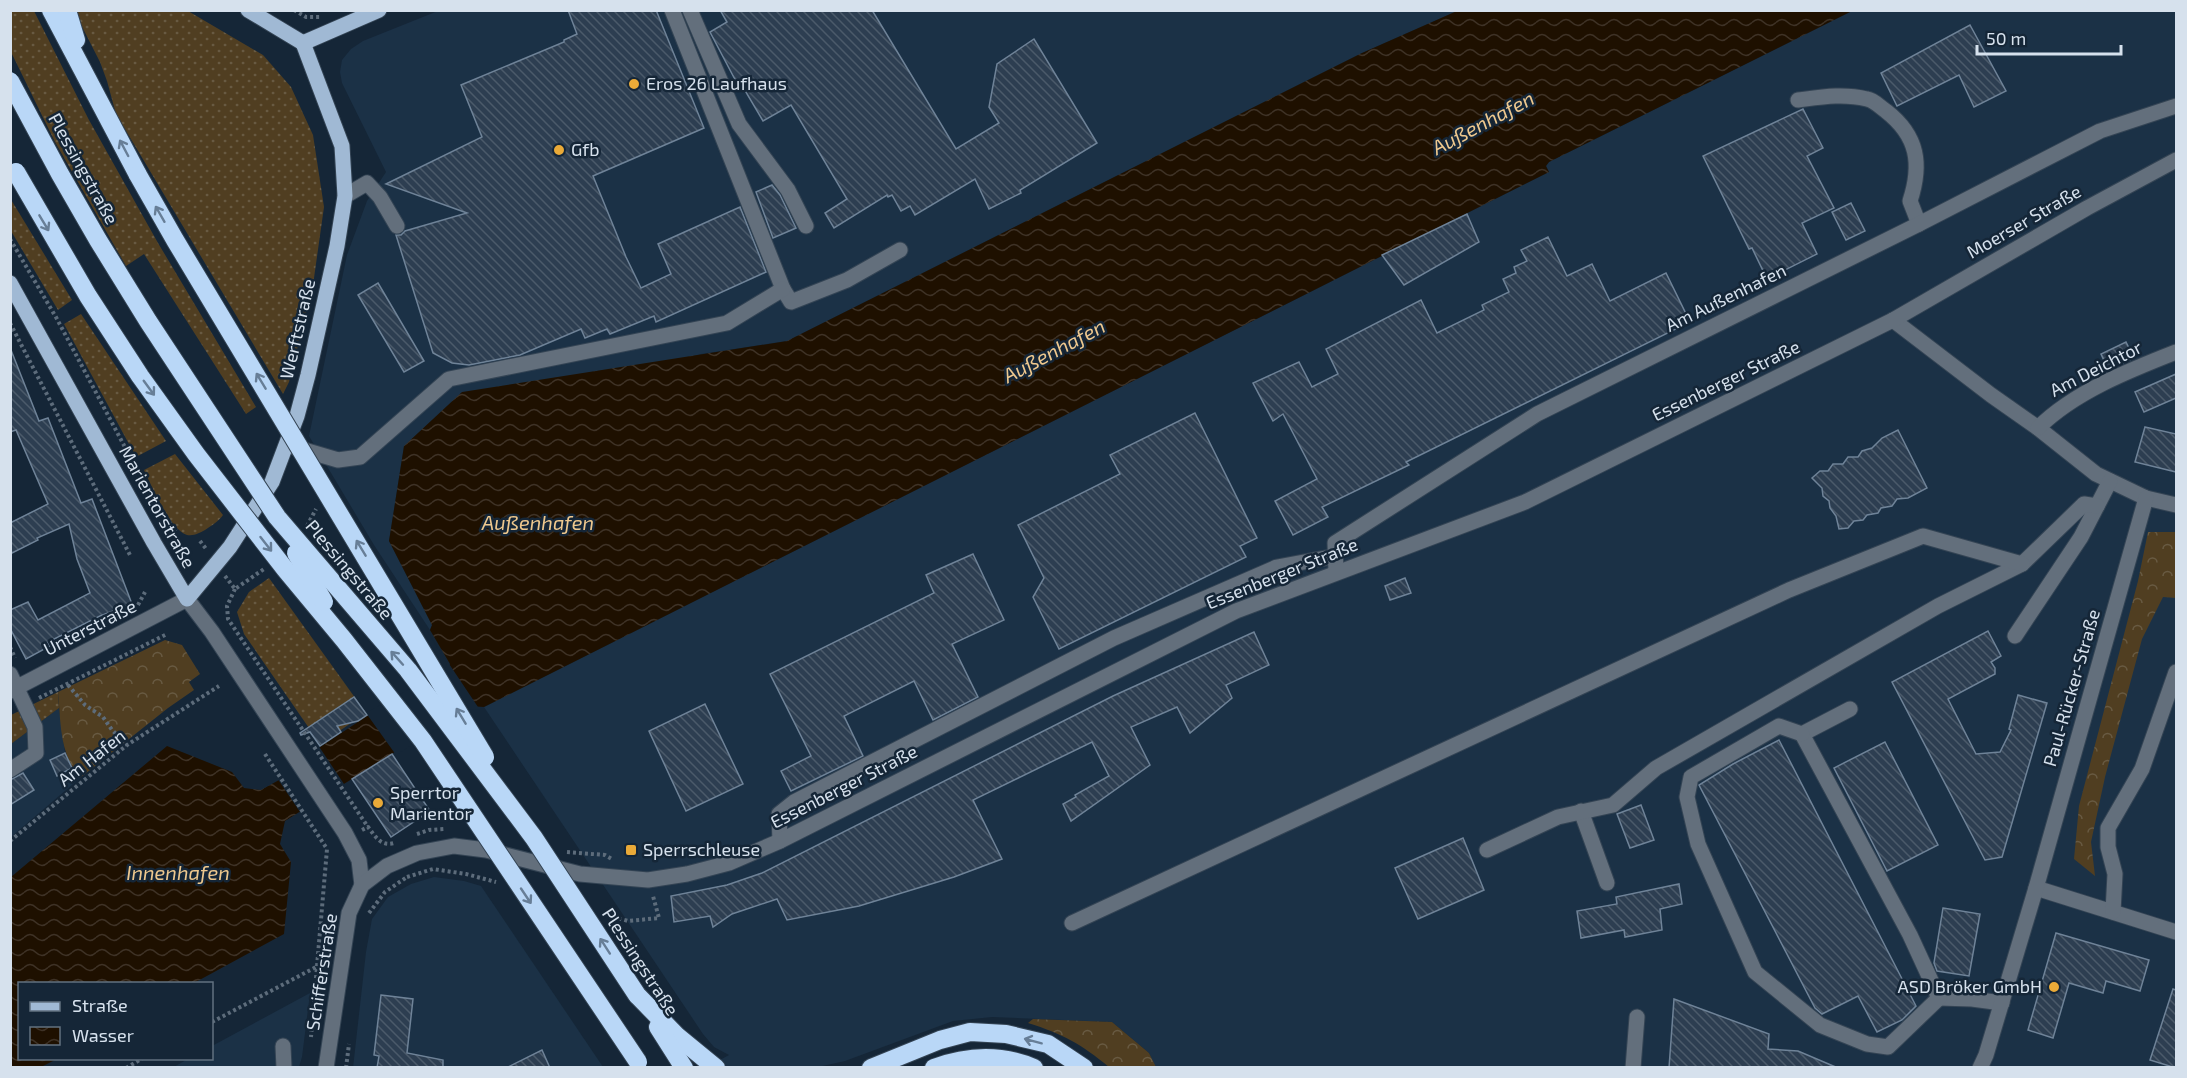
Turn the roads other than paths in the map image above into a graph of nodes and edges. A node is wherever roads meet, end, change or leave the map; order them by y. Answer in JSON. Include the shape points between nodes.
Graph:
{"nodes":[{"id":1,"x":51,"y":10,"type":"edge"},
{"id":2,"x":67,"y":10,"type":"edge"},
{"id":3,"x":248,"y":10,"type":"edge"},
{"id":4,"x":379,"y":10,"type":"edge"},
{"id":5,"x":672,"y":10,"type":"edge"},
{"id":6,"x":690,"y":10,"type":"edge"},
{"id":7,"x":303,"y":43,"type":"junction"},
{"id":8,"x":10,"y":81,"type":"edge"},
{"id":9,"x":91,"y":88,"type":"junction"},
{"id":10,"x":1798,"y":100,"type":"dead end"},
{"id":11,"x":2176,"y":105,"type":"edge"},
{"id":12,"x":2176,"y":160,"type":"edge"},
{"id":13,"x":13,"y":168,"type":"edge"},
{"id":14,"x":345,"y":196,"type":"junction"},
{"id":15,"x":1919,"y":224,"type":"junction"},
{"id":16,"x":397,"y":226,"type":"dead end"},
{"id":17,"x":806,"y":226,"type":"dead end"},
{"id":18,"x":900,"y":250,"type":"dead end"},
{"id":19,"x":10,"y":283,"type":"edge"},
{"id":20,"x":783,"y":289,"type":"junction"},
{"id":21,"x":1893,"y":320,"type":"junction"},
{"id":22,"x":2176,"y":352,"type":"edge"},
{"id":23,"x":2038,"y":428,"type":"junction"},
{"id":24,"x":286,"y":445,"type":"junction"},
{"id":25,"x":2109,"y":481,"type":"junction"},
{"id":26,"x":2146,"y":498,"type":"junction"},
{"id":27,"x":2097,"y":506,"type":"junction"},
{"id":28,"x":2176,"y":506,"type":"edge"},
{"id":29,"x":276,"y":517,"type":"junction"},
{"id":30,"x":1336,"y":556,"type":"junction"},
{"id":31,"x":2022,"y":564,"type":"junction"},
{"id":32,"x":1336,"y":572,"type":"junction"},
{"id":33,"x":187,"y":599,"type":"junction"},
{"id":34,"x":2015,"y":636,"type":"dead end"},
{"id":35,"x":344,"y":640,"type":"junction"},
{"id":36,"x":2176,"y":672,"type":"edge"},
{"id":37,"x":12,"y":684,"type":"edge"},
{"id":38,"x":1850,"y":709,"type":"dead end"},
{"id":39,"x":1802,"y":734,"type":"junction"},
{"id":40,"x":10,"y":770,"type":"edge"},
{"id":41,"x":1581,"y":811,"type":"junction"},
{"id":42,"x":534,"y":838,"type":"junction"},
{"id":43,"x":780,"y":841,"type":"junction"},
{"id":44,"x":1487,"y":850,"type":"dead end"},
{"id":45,"x":1607,"y":883,"type":"dead end"},
{"id":46,"x":363,"y":885,"type":"junction"},
{"id":47,"x":2036,"y":888,"type":"junction"},
{"id":48,"x":2113,"y":912,"type":"junction"},
{"id":49,"x":1072,"y":923,"type":"dead end"},
{"id":50,"x":2176,"y":932,"type":"edge"},
{"id":51,"x":637,"y":995,"type":"junction"},
{"id":52,"x":1939,"y":998,"type":"junction"},
{"id":53,"x":2002,"y":1003,"type":"junction"},
{"id":54,"x":1636,"y":1017,"type":"dead end"},
{"id":55,"x":283,"y":1046,"type":"dead end"},
{"id":56,"x":639,"y":1066,"type":"edge"},
{"id":57,"x":284,"y":1068,"type":"edge"},
{"id":58,"x":326,"y":1068,"type":"edge"},
{"id":59,"x":684,"y":1068,"type":"edge"},
{"id":60,"x":716,"y":1068,"type":"edge"},
{"id":61,"x":871,"y":1068,"type":"edge"},
{"id":62,"x":934,"y":1068,"type":"edge"},
{"id":63,"x":1034,"y":1068,"type":"edge"},
{"id":64,"x":1084,"y":1068,"type":"edge"},
{"id":65,"x":1633,"y":1068,"type":"edge"},
{"id":66,"x":1980,"y":1068,"type":"edge"}],
"edges":[{"from":1,"to":9,"type":"highway"},
{"from":2,"to":9,"type":"highway"},
{"from":3,"to":7,"type":"main road"},
{"from":4,"to":7,"type":"main road"},
{"from":5,"to":20,"type":"street"},
{"from":6,"to":17,"type":"street","via":[[739,124],[788,190]]},
{"from":7,"to":14,"type":"main road","name":"Werftstraße","via":[[342,146]]},
{"from":8,"to":29,"type":"highway","name":"Plessingstraße","bridge":true,"via":[[104,250]]},
{"from":42,"to":9,"type":"highway","one_way":true,"bridge":true,"via":[[175,240]]},
{"from":10,"to":15,"type":"street","via":[[1840,94],[1869,99],[1898,121],[1917,159],[1910,201]]},
{"from":11,"to":15,"type":"street","name":"Am Außenhafen","via":[[2100,131]]},
{"from":12,"to":21,"type":"street","name":"Moerser Straße"},
{"from":13,"to":35,"type":"highway","one_way":true,"bridge":true,"via":[[140,376],[196,454]]},
{"from":14,"to":16,"type":"street","via":[[367,183]]},
{"from":14,"to":24,"type":"main road","name":"Werftstraße","via":[[308,375]]},
{"from":15,"to":30,"type":"street","name":"Am Außenhafen","via":[[1537,414],[1335,543]]},
{"from":18,"to":20,"type":"street","via":[[847,280],[791,302]]},
{"from":19,"to":33,"type":"main road","name":"Marientorstraße"},
{"from":20,"to":24,"type":"street","via":[[727,323],[449,379],[360,457],[338,460]]},
{"from":21,"to":23,"type":"street"},
{"from":21,"to":32,"type":"street","name":"Essenberger Straße","via":[[1525,502]]},
{"from":22,"to":23,"type":"street","name":"Am Deichtor","via":[[2078,398]]},
{"from":23,"to":25,"type":"street"},
{"from":24,"to":33,"type":"main road","name":"Werftstraße","via":[[272,482],[239,534]]},
{"from":25,"to":26,"type":"street"},
{"from":25,"to":27,"type":"street"},
{"from":26,"to":28,"type":"street"},
{"from":26,"to":47,"type":"street","name":"Paul-Rücker-Straße"},
{"from":27,"to":31,"type":"street","via":[[2084,504]]},
{"from":27,"to":34,"type":"street","via":[[2079,542]]},
{"from":29,"to":35,"type":"highway","bridge":true},
{"from":42,"to":29,"type":"highway","name":"Plessingstraße","one_way":true,"bridge":true,"via":[[408,670]]},
{"from":30,"to":32,"type":"street"},
{"from":30,"to":43,"type":"street","via":[[1277,567],[1114,638],[805,797],[779,814]]},
{"from":31,"to":41,"type":"street","via":[[1938,606],[1656,768],[1613,805]]},
{"from":31,"to":49,"type":"street","via":[[1923,536],[1789,590]]},
{"from":32,"to":43,"type":"street","name":"Essenberger Straße","via":[[1236,611]]},
{"from":33,"to":37,"type":"street","name":"Unterstraße"},
{"from":33,"to":46,"type":"street","name":"Marientorstraße","via":[[344,831],[359,860]]},
{"from":35,"to":56,"type":"highway","one_way":true,"bridge":true,"via":[[423,741]]},
{"from":36,"to":48,"type":"street","via":[[2142,769],[2108,828],[2115,874]]},
{"from":37,"to":40,"type":"street","via":[[35,727],[36,753]]},
{"from":38,"to":39,"type":"street"},
{"from":39,"to":52,"type":"street","via":[[1910,935]]},
{"from":39,"to":52,"type":"street","via":[[1779,726],[1690,777],[1687,797],[1698,844],[1755,972],[1820,1024],[1867,1044],[1888,1047]]},
{"from":41,"to":44,"type":"street","via":[[1558,817]]},
{"from":41,"to":45,"type":"street"},
{"from":51,"to":42,"type":"highway","name":"Plessingstraße","one_way":true,"bridge":true},
{"from":43,"to":46,"type":"street","name":"Essenberger Straße","via":[[729,863],[648,880],[580,874],[486,850],[454,846],[417,852],[387,866]]},
{"from":46,"to":58,"type":"street","name":"Schifferstraße","via":[[349,913]]},
{"from":47,"to":48,"type":"street"},
{"from":47,"to":53,"type":"street","name":"Paul-Rücker-Straße"},
{"from":48,"to":50,"type":"street"},
{"from":51,"to":59,"type":"highway","name":"Plessingstraße"},
{"from":51,"to":60,"type":"highway"},
{"from":52,"to":53,"type":"street"},
{"from":53,"to":66,"type":"street","name":"Paul-Rücker-Straße"},
{"from":54,"to":65,"type":"street"},
{"from":55,"to":57,"type":"street"},
{"from":64,"to":61,"type":"highway","one_way":true,"via":[[1048,1044],[1006,1034],[970,1032]]},
{"from":62,"to":63,"type":"highway","via":[[955,1060],[983,1057]]}]}
